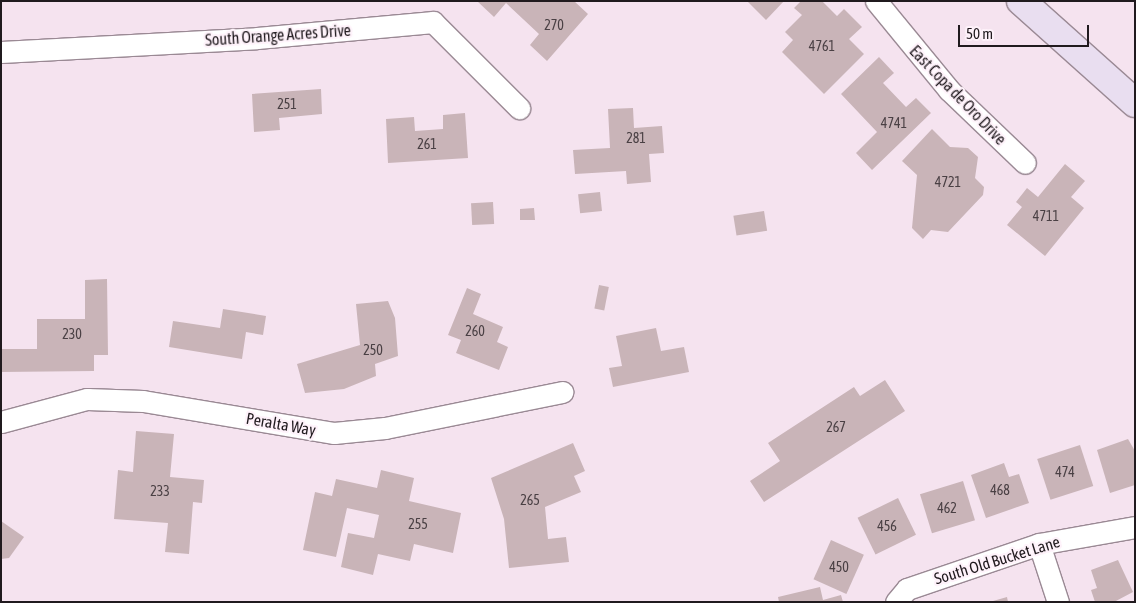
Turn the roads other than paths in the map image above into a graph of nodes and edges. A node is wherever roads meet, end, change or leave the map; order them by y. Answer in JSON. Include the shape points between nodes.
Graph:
{"nodes":[{"id":1,"x":876,"y":1,"type":"edge"},
{"id":2,"x":1021,"y":1,"type":"edge"},
{"id":3,"x":1,"y":52,"type":"edge"},
{"id":4,"x":1135,"y":103,"type":"edge"},
{"id":5,"x":519,"y":108,"type":"dead end"},
{"id":6,"x":1025,"y":163,"type":"dead end"},
{"id":7,"x":562,"y":392,"type":"dead end"},
{"id":8,"x":1,"y":422,"type":"edge"},
{"id":9,"x":1135,"y":527,"type":"edge"},
{"id":10,"x":1039,"y":544,"type":"junction"},
{"id":11,"x":896,"y":602,"type":"edge"},
{"id":12,"x":1058,"y":602,"type":"edge"}],
"edges":[{"from":1,"to":6,"type":"street","name":"East Copa de Oro Drive","via":[[949,90]]},
{"from":2,"to":4,"type":"main road"},
{"from":3,"to":5,"type":"street","name":"South Orange Acres Drive","via":[[257,38],[433,22]]},
{"from":7,"to":8,"type":"street","name":"Peralta Way","via":[[385,428],[334,433],[134,400],[87,399]]},
{"from":9,"to":10,"type":"street","name":"South Old Bucket Lane"},
{"from":10,"to":11,"type":"street","name":"South Old Bucket Lane","via":[[907,589]]},
{"from":10,"to":12,"type":"street"}]}
